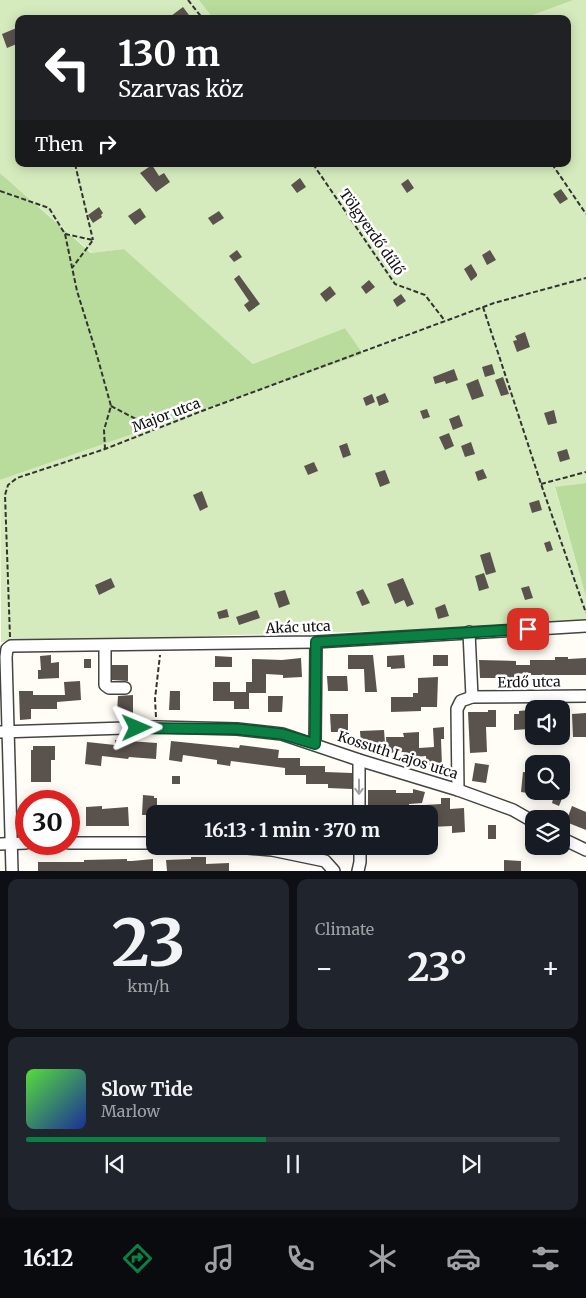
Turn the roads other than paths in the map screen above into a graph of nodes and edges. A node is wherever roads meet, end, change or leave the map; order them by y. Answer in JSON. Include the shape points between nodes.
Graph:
{"nodes":[{"id":1,"x":586,"y":626,"type":"edge"},
{"id":2,"x":469,"y":632,"type":"junction"},
{"id":3,"x":316,"y":642,"type":"junction"},
{"id":4,"x":105,"y":646,"type":"junction"},
{"id":5,"x":125,"y":688,"type":"dead end"},
{"id":6,"x":586,"y":696,"type":"edge"},
{"id":7,"x":472,"y":698,"type":"junction"},
{"id":8,"x":4,"y":732,"type":"edge"},
{"id":9,"x":315,"y":744,"type":"junction"},
{"id":10,"x":359,"y":760,"type":"junction"},
{"id":11,"x":458,"y":790,"type":"junction"},
{"id":12,"x":359,"y":805,"type":"edge"},
{"id":13,"x":525,"y":817,"type":"edge"},
{"id":14,"x":570,"y":842,"type":"edge"},
{"id":15,"x":6,"y":843,"type":"edge"},
{"id":16,"x":80,"y":843,"type":"edge"},
{"id":17,"x":146,"y":843,"type":"edge"},
{"id":18,"x":586,"y":850,"type":"edge"},
{"id":19,"x":296,"y":855,"type":"edge"},
{"id":20,"x":360,"y":855,"type":"edge"},
{"id":21,"x":12,"y":870,"type":"edge"},
{"id":22,"x":334,"y":870,"type":"edge"},
{"id":23,"x":358,"y":870,"type":"edge"}],
"edges":[{"from":1,"to":2,"type":"street","name":"Akác utca"},
{"from":2,"to":3,"type":"street","name":"Akác utca"},
{"from":2,"to":7,"type":"street"},
{"from":3,"to":4,"type":"street","name":"Akác utca"},
{"from":3,"to":9,"type":"street"},
{"from":4,"to":5,"type":"street","via":[[105,685],[108,688]]},
{"from":4,"to":8,"type":"street","name":"Akác utca","via":[[11,646],[6,652]]},
{"from":6,"to":7,"type":"street","name":"Erdő utca"},
{"from":7,"to":11,"type":"street","via":[[461,701],[457,708]]},
{"from":8,"to":9,"type":"street","name":"Kossuth Lajos utca","via":[[156,727],[237,729],[282,734]]},
{"from":8,"to":15,"type":"street"},
{"from":9,"to":10,"type":"street","name":"Kossuth Lajos utca"},
{"from":10,"to":11,"type":"street","name":"Kossuth Lajos utca"},
{"from":10,"to":12,"type":"street","one_way":true},
{"from":11,"to":13,"type":"street","name":"Kossuth Lajos utca"},
{"from":14,"to":18,"type":"street"},
{"from":15,"to":21,"type":"street"},
{"from":16,"to":17,"type":"street"},
{"from":19,"to":22,"type":"street","via":[[325,861]]},
{"from":20,"to":23,"type":"street"}]}
